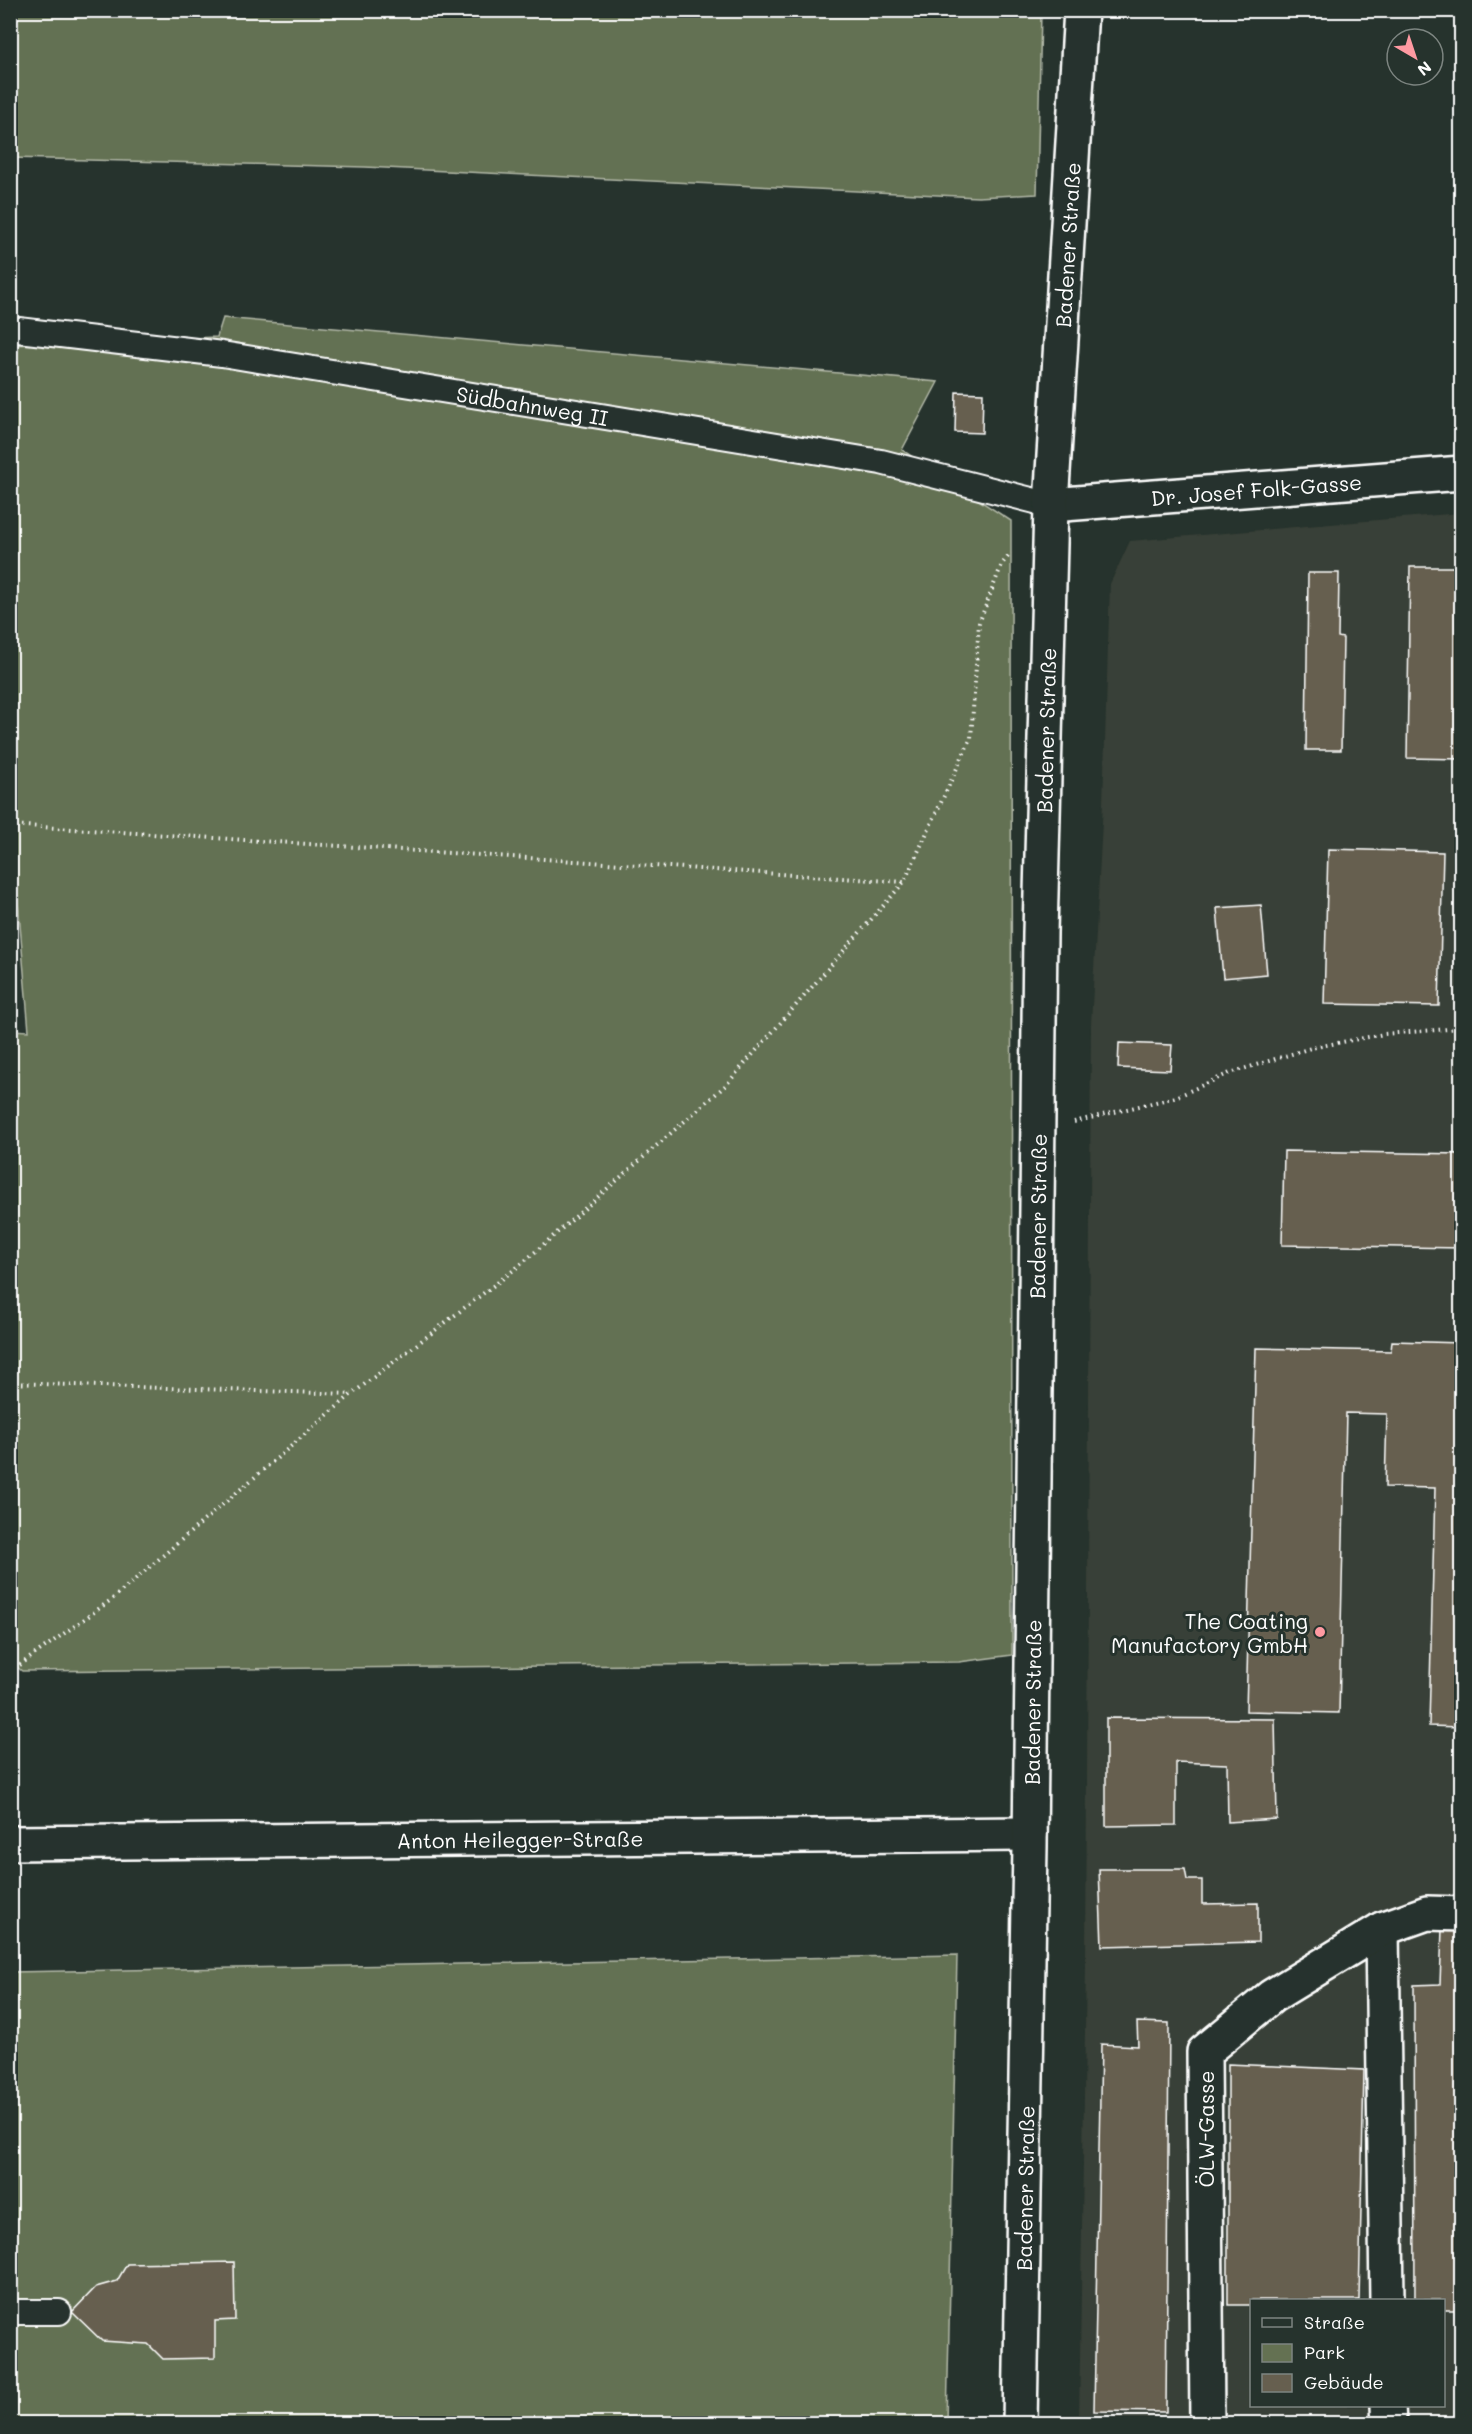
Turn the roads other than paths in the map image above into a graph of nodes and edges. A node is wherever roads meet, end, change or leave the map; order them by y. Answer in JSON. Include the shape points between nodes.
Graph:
{"nodes":[{"id":1,"x":1081,"y":10,"type":"edge"},
{"id":2,"x":10,"y":329,"type":"edge"},
{"id":3,"x":1461,"y":473,"type":"edge"},
{"id":4,"x":1051,"y":504,"type":"junction"},
{"id":5,"x":1030,"y":1834,"type":"junction"},
{"id":6,"x":10,"y":1843,"type":"edge"},
{"id":7,"x":1461,"y":1914,"type":"edge"},
{"id":8,"x":1382,"y":1929,"type":"junction"},
{"id":9,"x":1387,"y":2299,"type":"edge"},
{"id":10,"x":10,"y":2312,"type":"edge"},
{"id":11,"x":59,"y":2312,"type":"dead end"},
{"id":12,"x":1388,"y":2407,"type":"edge"},
{"id":13,"x":1020,"y":2424,"type":"edge"},
{"id":14,"x":1207,"y":2424,"type":"edge"},
{"id":15,"x":1389,"y":2424,"type":"edge"}],
"edges":[{"from":1,"to":4,"type":"street","name":"Badener Straße"},
{"from":2,"to":4,"type":"lane","name":"Südbahnweg II","via":[[222,354],[881,462]]},
{"from":3,"to":4,"type":"street","name":"Dr. Josef Folk-Gasse"},
{"from":4,"to":5,"type":"street","name":"Badener Straße","via":[[1040,933]]},
{"from":5,"to":6,"type":"street","name":"Anton Heilegger-Straße"},
{"from":5,"to":13,"type":"street","name":"Badener Straße"},
{"from":7,"to":8,"type":"street","name":"ÖLW-Gasse","via":[[1427,1913]]},
{"from":8,"to":9,"type":"street"},
{"from":8,"to":14,"type":"street","name":"ÖLW-Gasse","via":[[1272,1996],[1204,2052]]},
{"from":10,"to":11,"type":"lane"},
{"from":12,"to":15,"type":"street"}]}
